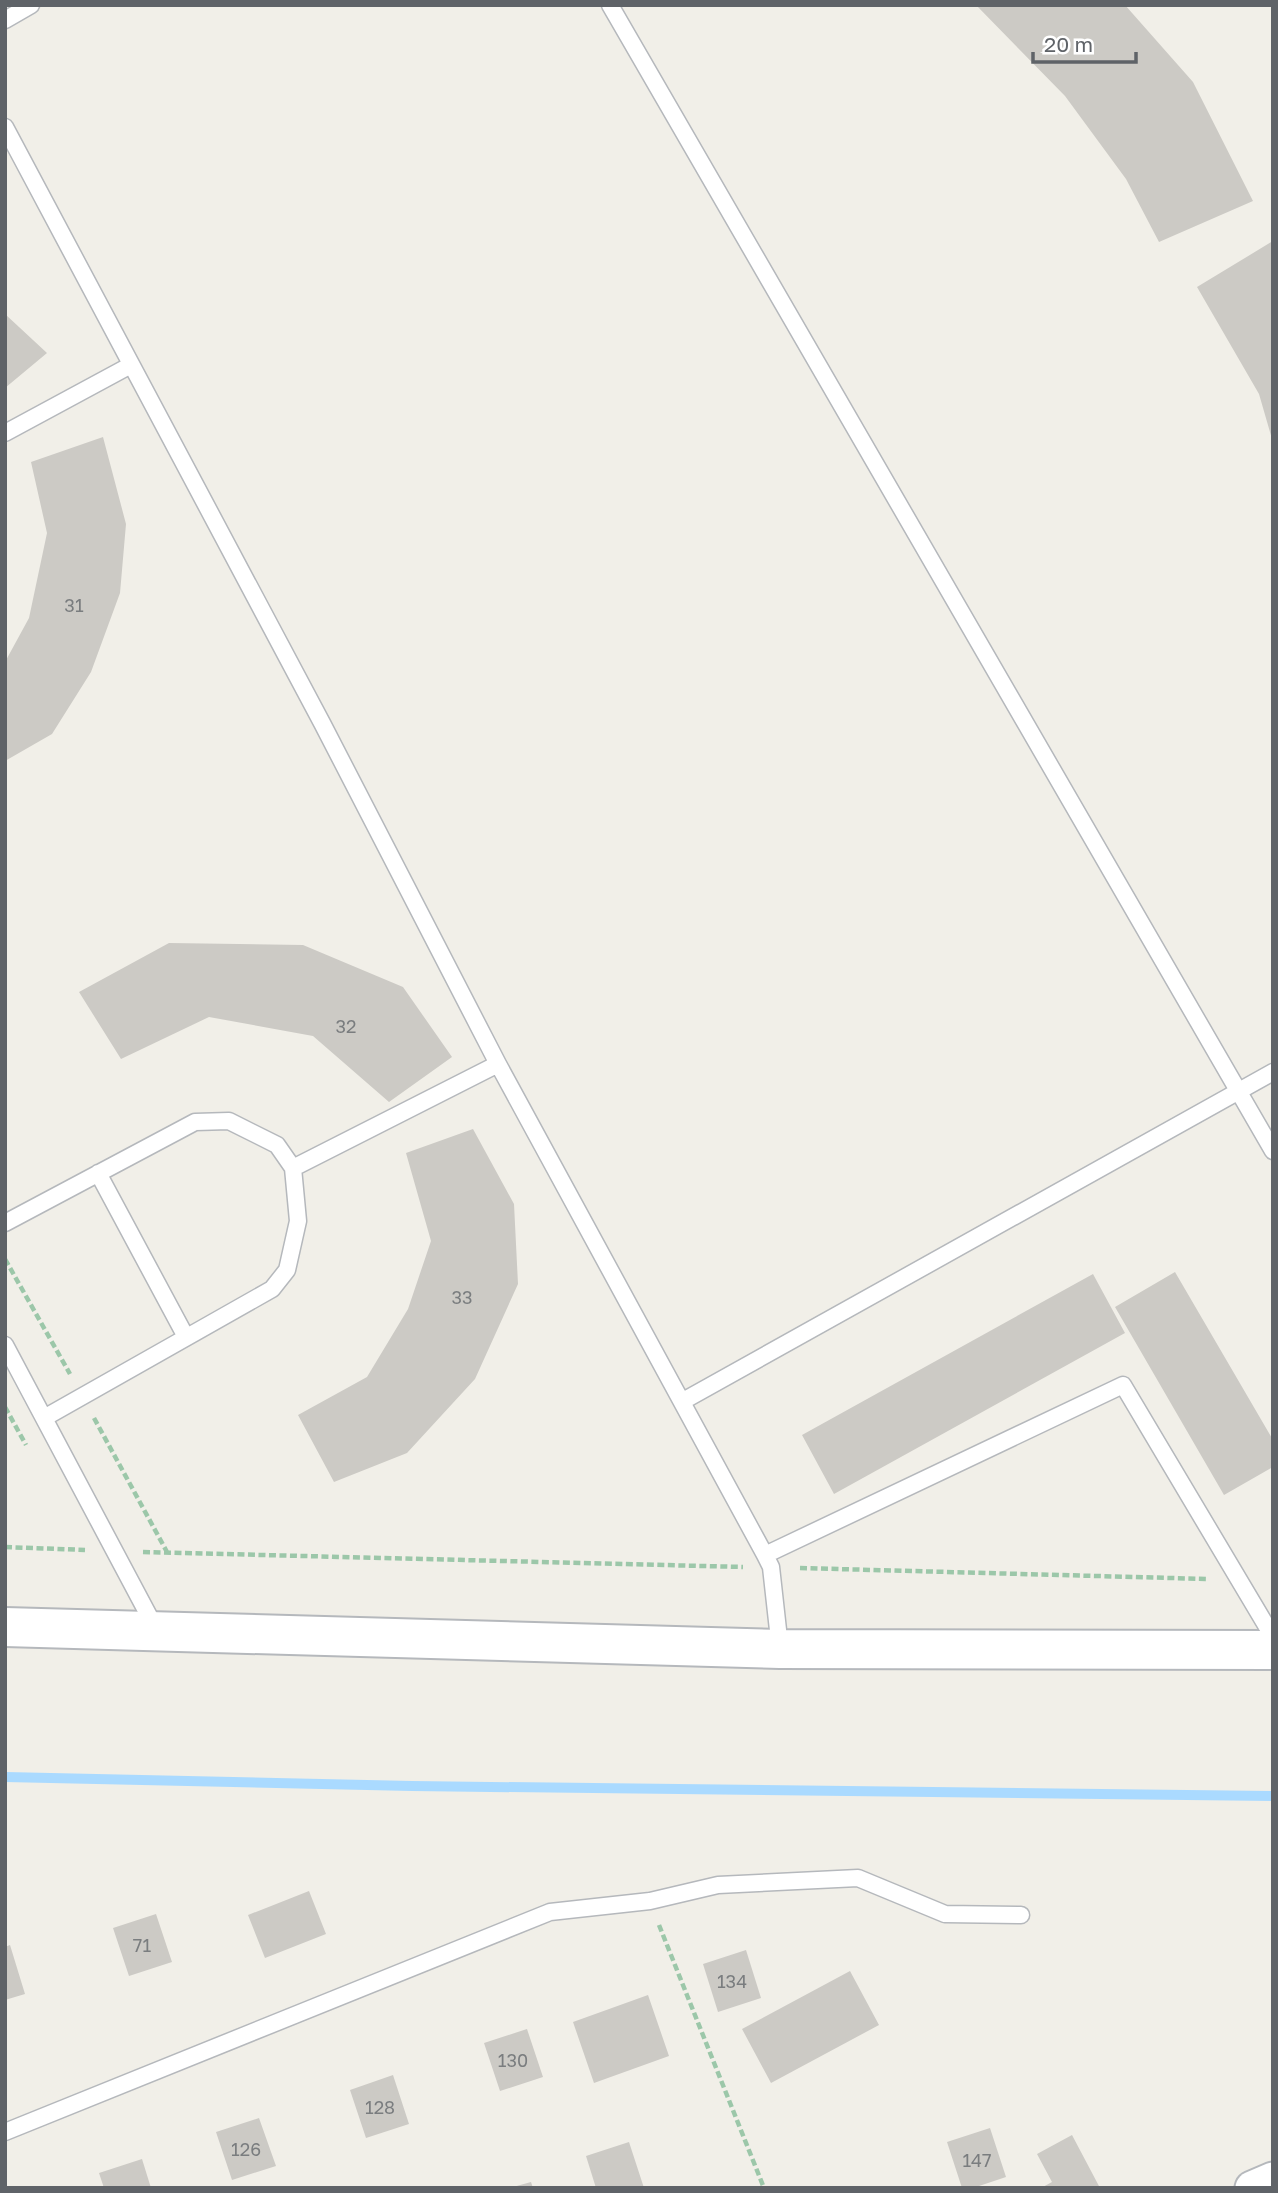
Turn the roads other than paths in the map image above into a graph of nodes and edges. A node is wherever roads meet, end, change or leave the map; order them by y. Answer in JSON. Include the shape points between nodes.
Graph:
{"nodes":[{"id":1,"x":31,"y":5,"type":"edge"},
{"id":2,"x":610,"y":5,"type":"edge"},
{"id":3,"x":5,"y":20,"type":"edge"},
{"id":4,"x":5,"y":127,"type":"edge"},
{"id":5,"x":131,"y":365,"type":"junction"},
{"id":6,"x":5,"y":433,"type":"edge"},
{"id":7,"x":498,"y":1064,"type":"junction"},
{"id":8,"x":1273,"y":1072,"type":"edge"},
{"id":9,"x":1238,"y":1091,"type":"junction"},
{"id":10,"x":1273,"y":1151,"type":"edge"},
{"id":11,"x":293,"y":1168,"type":"junction"},
{"id":12,"x":98,"y":1173,"type":"junction"},
{"id":13,"x":5,"y":1223,"type":"edge"},
{"id":14,"x":186,"y":1337,"type":"junction"},
{"id":15,"x":5,"y":1345,"type":"edge"},
{"id":16,"x":683,"y":1401,"type":"junction"},
{"id":17,"x":44,"y":1418,"type":"junction"},
{"id":18,"x":768,"y":1561,"type":"junction"},
{"id":19,"x":5,"y":1627,"type":"edge"},
{"id":20,"x":158,"y":1632,"type":"junction"},
{"id":21,"x":1273,"y":1637,"type":"edge"},
{"id":22,"x":780,"y":1650,"type":"junction"},
{"id":23,"x":1273,"y":1650,"type":"edge"},
{"id":24,"x":1021,"y":1915,"type":"dead end"},
{"id":25,"x":5,"y":2132,"type":"edge"},
{"id":26,"x":1273,"y":2179,"type":"edge"},
{"id":27,"x":1252,"y":2188,"type":"edge"}],
"edges":[{"from":1,"to":3,"type":"lane"},
{"from":2,"to":9,"type":"lane"},
{"from":4,"to":5,"type":"lane"},
{"from":5,"to":6,"type":"lane"},
{"from":5,"to":7,"type":"lane"},
{"from":7,"to":11,"type":"lane"},
{"from":7,"to":16,"type":"lane"},
{"from":8,"to":9,"type":"lane"},
{"from":9,"to":10,"type":"lane"},
{"from":9,"to":16,"type":"lane"},
{"from":11,"to":12,"type":"lane","via":[[277,1145],[229,1121],[195,1122]]},
{"from":11,"to":14,"type":"lane","via":[[298,1221],[287,1270],[272,1289]]},
{"from":12,"to":13,"type":"lane"},
{"from":12,"to":14,"type":"lane"},
{"from":14,"to":17,"type":"lane"},
{"from":15,"to":17,"type":"lane"},
{"from":16,"to":18,"type":"lane"},
{"from":17,"to":20,"type":"lane"},
{"from":18,"to":21,"type":"lane","via":[[1123,1385]]},
{"from":18,"to":22,"type":"lane"},
{"from":19,"to":20,"type":"street"},
{"from":20,"to":22,"type":"street"},
{"from":22,"to":23,"type":"street"},
{"from":24,"to":25,"type":"lane","via":[[945,1914],[858,1878],[718,1885],[650,1901],[550,1912]]},
{"from":26,"to":27,"type":"street"}]}
